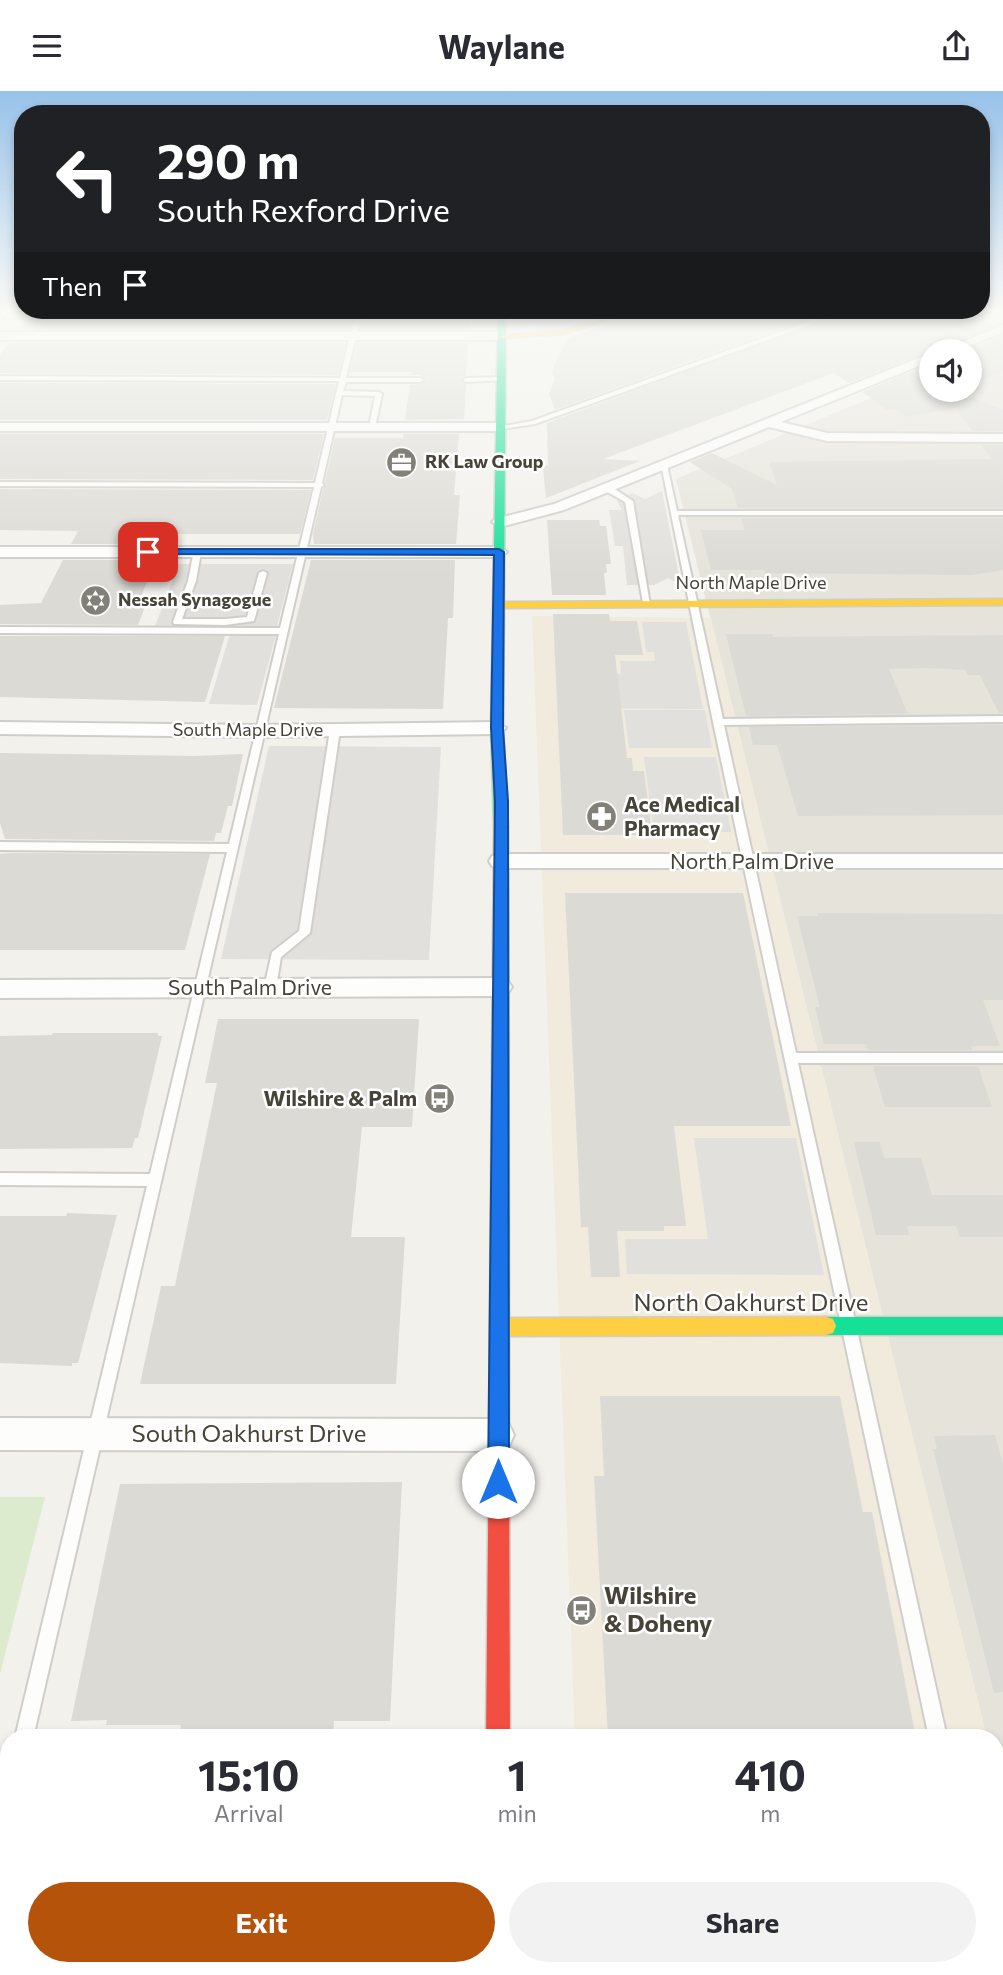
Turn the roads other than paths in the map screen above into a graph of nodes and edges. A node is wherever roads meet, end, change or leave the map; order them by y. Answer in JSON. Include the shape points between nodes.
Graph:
{"nodes":[{"id":1,"x":339,"y":399,"type":"edge"},
{"id":2,"x":378,"y":399,"type":"edge"},
{"id":3,"x":503,"y":399,"type":"edge"},
{"id":4,"x":600,"y":399,"type":"edge"},
{"id":5,"x":828,"y":399,"type":"edge"},
{"id":6,"x":769,"y":423,"type":"junction"},
{"id":7,"x":332,"y":426,"type":"junction"},
{"id":8,"x":0,"y":427,"type":"edge"},
{"id":9,"x":372,"y":427,"type":"junction"},
{"id":10,"x":502,"y":427,"type":"junction"},
{"id":11,"x":1003,"y":438,"type":"edge"},
{"id":12,"x":663,"y":465,"type":"junction"},
{"id":13,"x":0,"y":484,"type":"edge"},
{"id":14,"x":320,"y":485,"type":"junction"},
{"id":15,"x":607,"y":488,"type":"junction"},
{"id":16,"x":674,"y":513,"type":"junction"},
{"id":17,"x":1003,"y":513,"type":"edge"},
{"id":18,"x":500,"y":522,"type":"junction"},
{"id":19,"x":0,"y":552,"type":"edge"},
{"id":20,"x":197,"y":552,"type":"junction"},
{"id":21,"x":303,"y":552,"type":"junction"},
{"id":22,"x":499,"y":552,"type":"junction"},
{"id":23,"x":263,"y":573,"type":"dead end"},
{"id":24,"x":1003,"y":602,"type":"edge"},
{"id":25,"x":647,"y":603,"type":"junction"},
{"id":26,"x":693,"y":603,"type":"junction"},
{"id":27,"x":499,"y":605,"type":"junction"},
{"id":28,"x":225,"y":627,"type":"junction"},
{"id":29,"x":0,"y":630,"type":"edge"},
{"id":30,"x":282,"y":631,"type":"junction"},
{"id":31,"x":1003,"y":719,"type":"edge"},
{"id":32,"x":718,"y":722,"type":"junction"},
{"id":33,"x":0,"y":728,"type":"edge"},
{"id":34,"x":497,"y":728,"type":"junction"},
{"id":35,"x":335,"y":730,"type":"junction"},
{"id":36,"x":258,"y":731,"type":"junction"},
{"id":37,"x":0,"y":846,"type":"edge"},
{"id":38,"x":231,"y":848,"type":"junction"},
{"id":39,"x":500,"y":861,"type":"junction"},
{"id":40,"x":749,"y":861,"type":"junction"},
{"id":41,"x":1003,"y":861,"type":"edge"},
{"id":42,"x":500,"y":987,"type":"junction"},
{"id":43,"x":199,"y":988,"type":"junction"},
{"id":44,"x":270,"y":988,"type":"junction"},
{"id":45,"x":0,"y":989,"type":"edge"},
{"id":46,"x":791,"y":1058,"type":"junction"},
{"id":47,"x":1003,"y":1058,"type":"edge"},
{"id":48,"x":0,"y":1179,"type":"edge"},
{"id":49,"x":154,"y":1179,"type":"junction"},
{"id":50,"x":849,"y":1326,"type":"junction"},
{"id":51,"x":1003,"y":1326,"type":"edge"},
{"id":52,"x":499,"y":1327,"type":"junction"},
{"id":53,"x":0,"y":1434,"type":"edge"},
{"id":54,"x":94,"y":1434,"type":"junction"},
{"id":55,"x":498,"y":1434,"type":"junction"},
{"id":56,"x":26,"y":1729,"type":"edge"},
{"id":57,"x":498,"y":1729,"type":"edge"},
{"id":58,"x":935,"y":1729,"type":"edge"}],
"edges":[{"from":1,"to":7,"type":"lane"},
{"from":2,"to":9,"type":"lane"},
{"from":3,"to":10,"type":"main road"},
{"from":4,"to":10,"type":"lane","via":[[533,423]]},
{"from":5,"to":6,"type":"street"},
{"from":6,"to":11,"type":"street","via":[[827,437]]},
{"from":6,"to":12,"type":"street"},
{"from":7,"to":8,"type":"street"},
{"from":7,"to":9,"type":"street"},
{"from":7,"to":14,"type":"lane"},
{"from":9,"to":10,"type":"street"},
{"from":10,"to":18,"type":"main road"},
{"from":12,"to":15,"type":"street"},
{"from":12,"to":16,"type":"lane"},
{"from":13,"to":14,"type":"lane"},
{"from":14,"to":21,"type":"lane"},
{"from":15,"to":18,"type":"street","via":[[559,507]]},
{"from":15,"to":25,"type":"lane","via":[[629,501]]},
{"from":16,"to":17,"type":"lane"},
{"from":16,"to":26,"type":"lane"},
{"from":18,"to":22,"type":"main road"},
{"from":19,"to":20,"type":"street"},
{"from":20,"to":21,"type":"street"},
{"from":20,"to":28,"type":"lane","via":[[177,622]]},
{"from":21,"to":22,"type":"street"},
{"from":21,"to":30,"type":"lane"},
{"from":22,"to":27,"type":"main road"},
{"from":23,"to":28,"type":"lane","via":[[251,619]]},
{"from":24,"to":26,"type":"main road","name":"North Maple Drive"},
{"from":25,"to":26,"type":"main road","name":"North Maple Drive"},
{"from":25,"to":27,"type":"main road","name":"North Maple Drive"},
{"from":26,"to":32,"type":"lane"},
{"from":27,"to":34,"type":"main road"},
{"from":28,"to":29,"type":"lane"},
{"from":28,"to":30,"type":"lane"},
{"from":30,"to":36,"type":"lane"},
{"from":31,"to":32,"type":"lane"},
{"from":32,"to":40,"type":"lane"},
{"from":33,"to":36,"type":"street","name":"South Maple Drive"},
{"from":34,"to":35,"type":"street","name":"South Maple Drive"},
{"from":34,"to":39,"type":"main road"},
{"from":35,"to":36,"type":"street","name":"South Maple Drive"},
{"from":35,"to":44,"type":"lane","via":[[304,933],[276,955]]},
{"from":36,"to":38,"type":"lane"},
{"from":37,"to":38,"type":"lane"},
{"from":38,"to":43,"type":"lane"},
{"from":39,"to":40,"type":"street","name":"North Palm Drive"},
{"from":39,"to":42,"type":"main road"},
{"from":40,"to":41,"type":"street","name":"North Palm Drive"},
{"from":40,"to":46,"type":"lane"},
{"from":42,"to":44,"type":"street","name":"South Palm Drive"},
{"from":42,"to":52,"type":"main road"},
{"from":43,"to":44,"type":"street","name":"South Palm Drive"},
{"from":43,"to":45,"type":"street","name":"South Palm Drive"},
{"from":43,"to":49,"type":"lane"},
{"from":46,"to":47,"type":"lane"},
{"from":46,"to":50,"type":"lane"},
{"from":48,"to":49,"type":"lane"},
{"from":49,"to":54,"type":"lane"},
{"from":50,"to":51,"type":"main road","name":"North Oakhurst Drive"},
{"from":50,"to":52,"type":"main road","name":"North Oakhurst Drive"},
{"from":50,"to":58,"type":"lane"},
{"from":52,"to":55,"type":"main road"},
{"from":53,"to":54,"type":"street","name":"South Oakhurst Drive"},
{"from":54,"to":55,"type":"street","name":"South Oakhurst Drive"},
{"from":54,"to":56,"type":"lane"},
{"from":55,"to":57,"type":"main road"}]}
